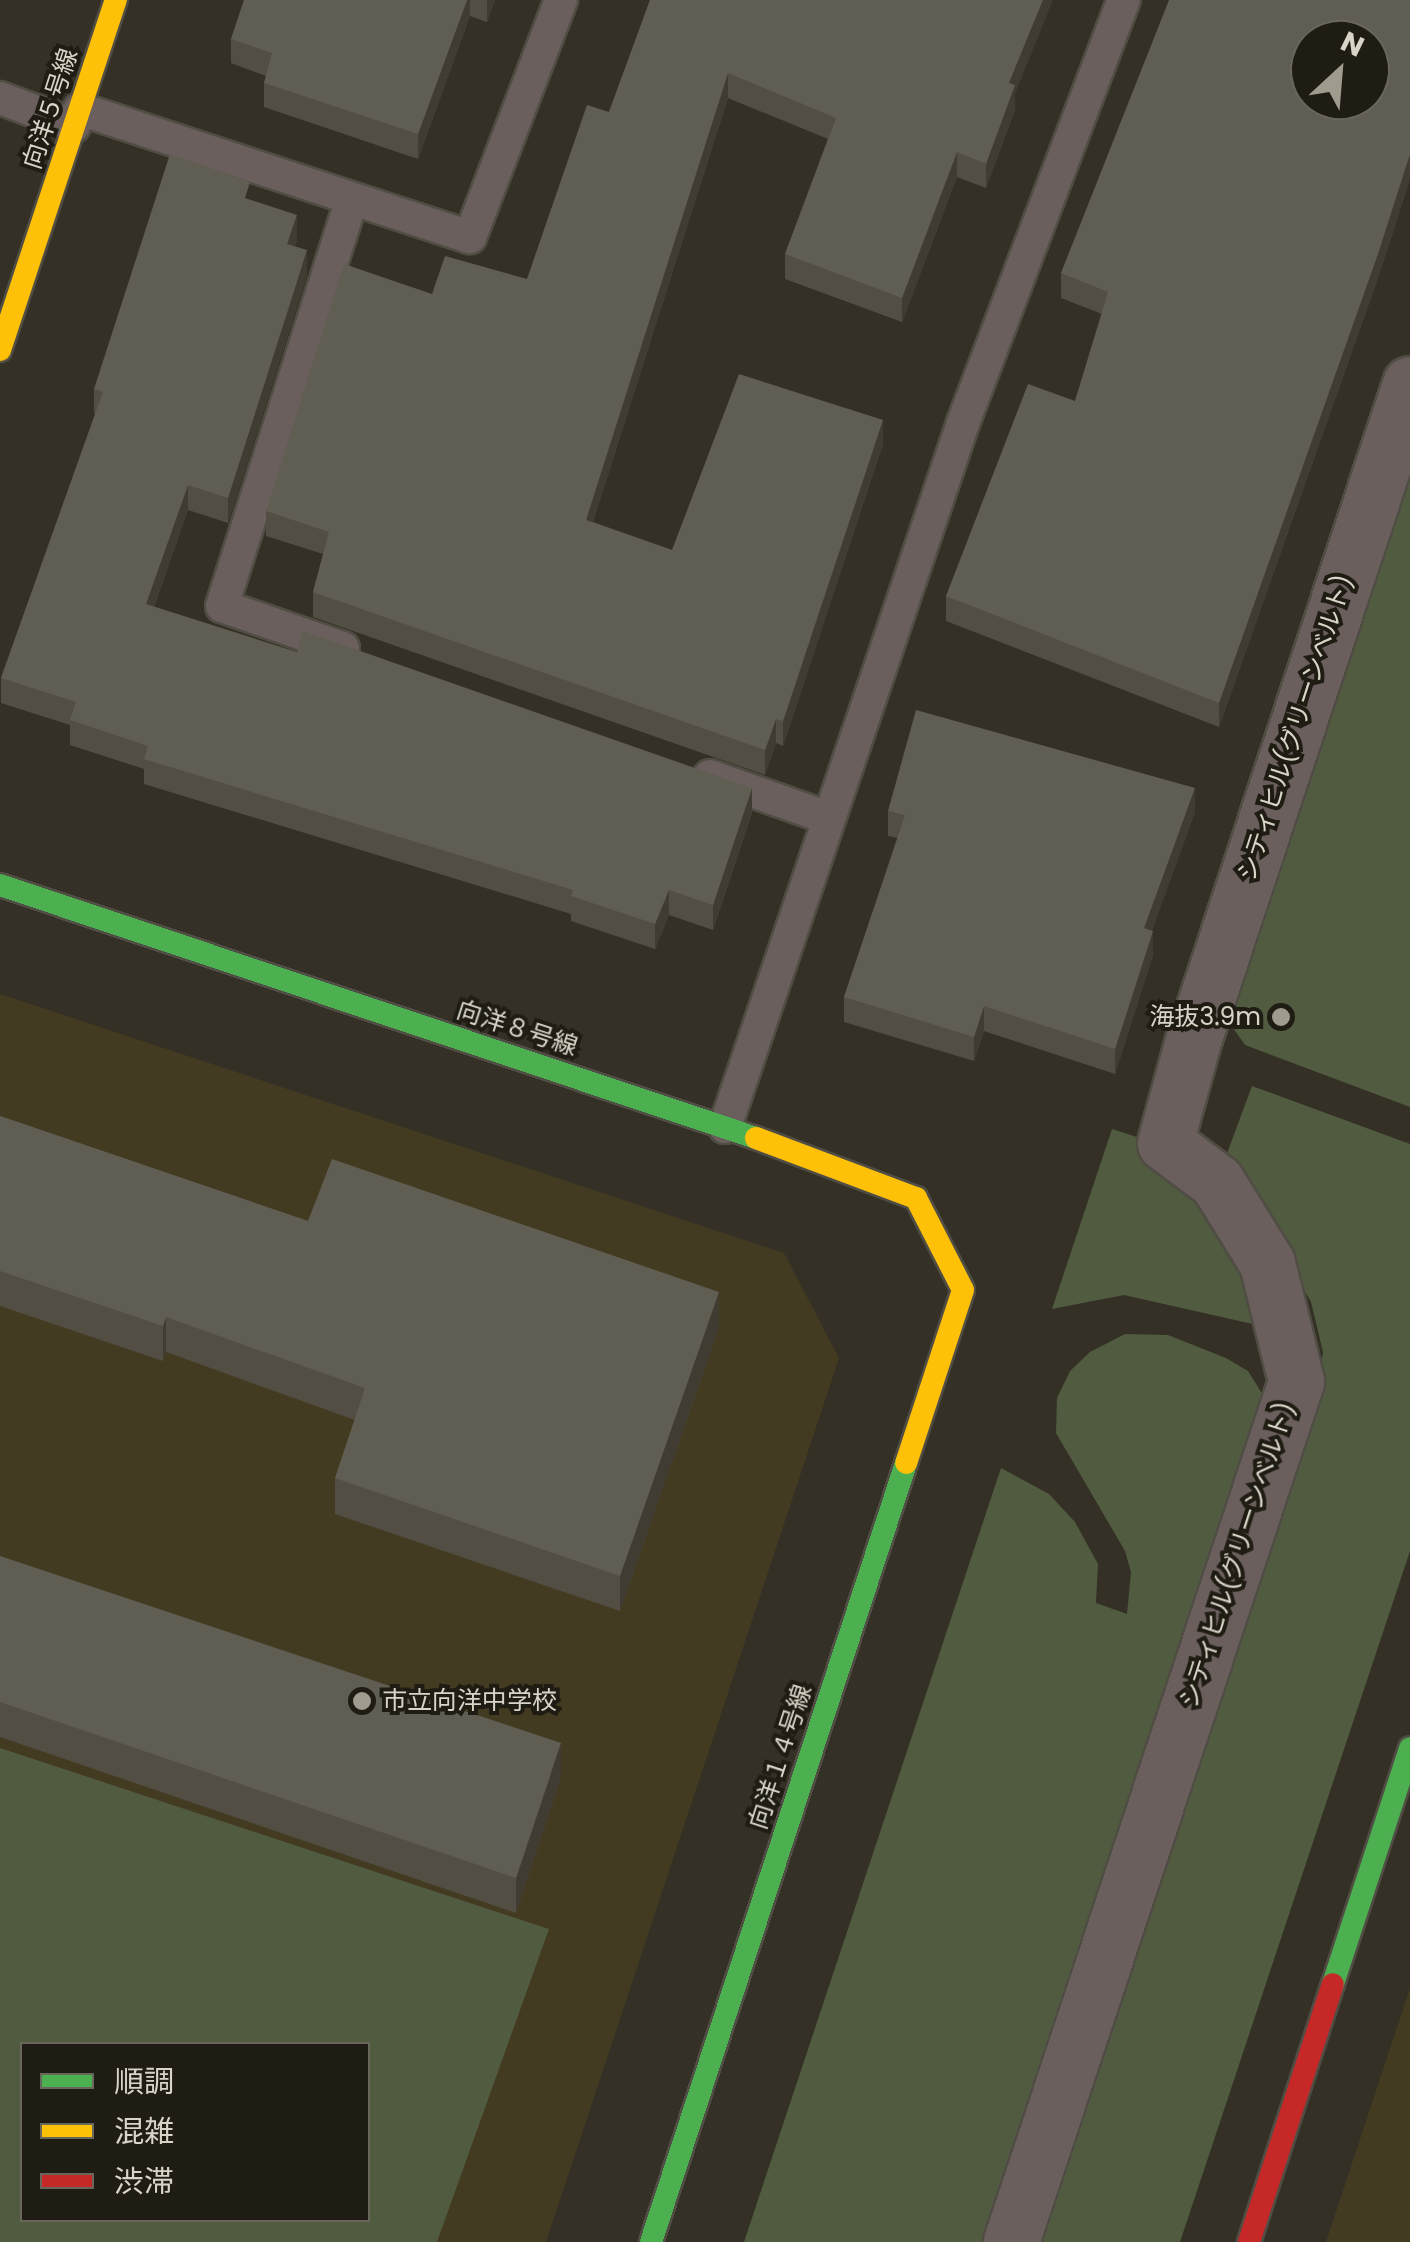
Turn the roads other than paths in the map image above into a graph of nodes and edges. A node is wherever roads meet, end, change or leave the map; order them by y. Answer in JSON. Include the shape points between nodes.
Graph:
{"nodes":[{"id":1,"x":116,"y":0,"type":"edge"},
{"id":2,"x":561,"y":0,"type":"edge"},
{"id":3,"x":1124,"y":0,"type":"edge"},
{"id":4,"x":0,"y":98,"type":"edge"},
{"id":5,"x":77,"y":117,"type":"junction"},
{"id":6,"x":352,"y":199,"type":"junction"},
{"id":7,"x":0,"y":350,"type":"edge"},
{"id":8,"x":1410,"y":384,"type":"edge"},
{"id":9,"x":372,"y":659,"type":"edge"},
{"id":10,"x":674,"y":764,"type":"edge"},
{"id":11,"x":825,"y":816,"type":"junction"},
{"id":12,"x":0,"y":885,"type":"edge"},
{"id":13,"x":724,"y":1127,"type":"junction"},
{"id":14,"x":963,"y":1290,"type":"joint"},
{"id":15,"x":1410,"y":1748,"type":"edge"},
{"id":16,"x":651,"y":2242,"type":"edge"},
{"id":17,"x":1012,"y":2242,"type":"edge"},
{"id":18,"x":1248,"y":2242,"type":"edge"}],
"edges":[{"from":1,"to":5,"type":"street","name":"向洋５号線"},
{"from":2,"to":6,"type":"lane","via":[[470,237]]},
{"from":3,"to":11,"type":"lane","via":[[963,423]]},
{"from":4,"to":5,"type":"lane"},
{"from":5,"to":6,"type":"lane"},
{"from":5,"to":7,"type":"street","name":"向洋５号線"},
{"from":6,"to":9,"type":"lane","via":[[222,606]]},
{"from":8,"to":17,"type":"street","name":"シティヒル(グリーンベルト)","via":[[1165,1143],[1217,1182],[1268,1263],[1296,1380]]},
{"from":10,"to":11,"type":"lane"},
{"from":11,"to":13,"type":"lane"},
{"from":12,"to":13,"type":"street","name":"向洋８号線"},
{"from":13,"to":14,"type":"street","name":"向洋８号線","via":[[916,1198]]},
{"from":14,"to":16,"type":"street","name":"向洋１４号線"},
{"from":15,"to":18,"type":"street"}]}
